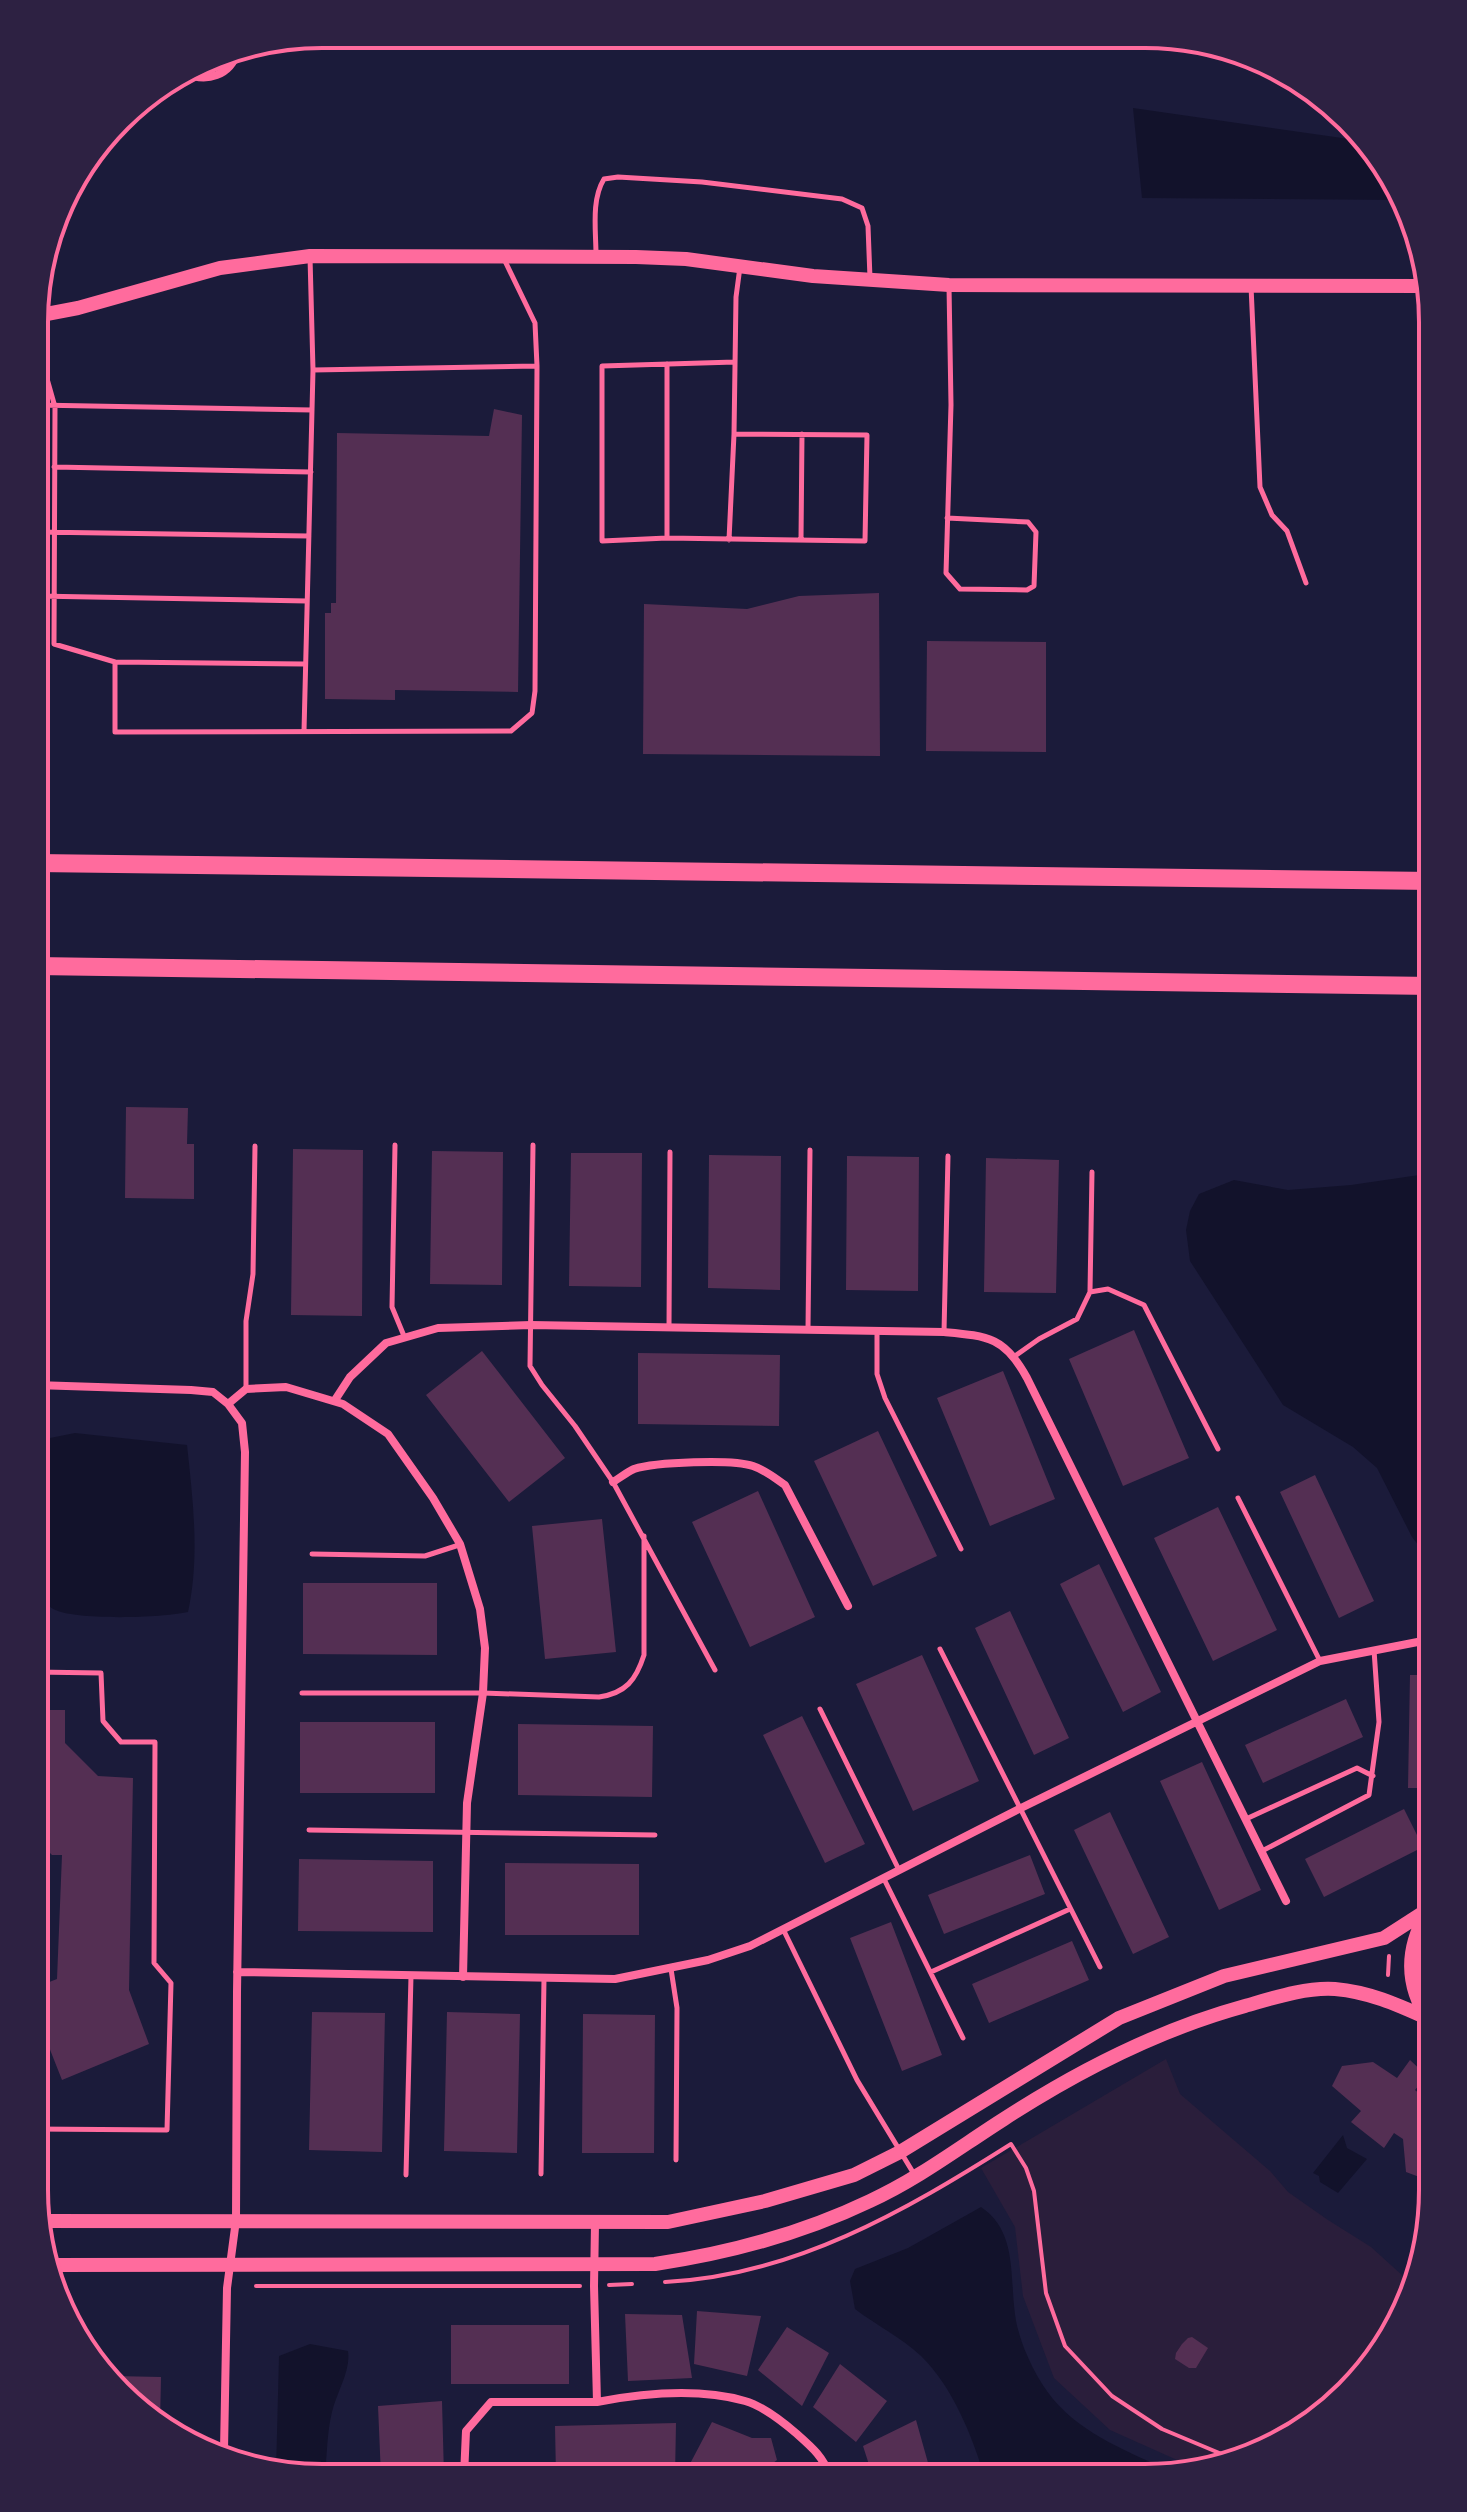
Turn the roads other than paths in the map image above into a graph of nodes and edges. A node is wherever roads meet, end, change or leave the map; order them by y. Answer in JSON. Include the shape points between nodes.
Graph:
{"nodes":[{"id":1,"x":232,"y":64,"type":"edge"},
{"id":2,"x":199,"y":78,"type":"edge"},
{"id":3,"x":502,"y":255,"type":"junction"},
{"id":4,"x":310,"y":256,"type":"junction"},
{"id":5,"x":596,"y":256,"type":"junction"},
{"id":6,"x":741,"y":266,"type":"junction"},
{"id":7,"x":871,"y":281,"type":"junction"},
{"id":8,"x":949,"y":285,"type":"junction"},
{"id":9,"x":1251,"y":285,"type":"junction"},
{"id":10,"x":1416,"y":286,"type":"edge"},
{"id":11,"x":48,"y":314,"type":"edge"},
{"id":12,"x":735,"y":362,"type":"junction"},
{"id":13,"x":667,"y":364,"type":"junction"},
{"id":14,"x":537,"y":366,"type":"junction"},
{"id":15,"x":313,"y":370,"type":"junction"},
{"id":16,"x":48,"y":382,"type":"edge"},
{"id":17,"x":48,"y":406,"type":"edge"},
{"id":18,"x":55,"y":407,"type":"junction"},
{"id":19,"x":312,"y":410,"type":"junction"},
{"id":20,"x":734,"y":434,"type":"junction"},
{"id":21,"x":802,"y":434,"type":"junction"},
{"id":22,"x":54,"y":467,"type":"junction"},
{"id":23,"x":311,"y":472,"type":"junction"},
{"id":24,"x":947,"y":518,"type":"junction"},
{"id":25,"x":48,"y":533,"type":"edge"},
{"id":26,"x":54,"y":533,"type":"junction"},
{"id":27,"x":309,"y":536,"type":"junction"},
{"id":28,"x":667,"y":538,"type":"junction"},
{"id":29,"x":729,"y":540,"type":"junction"},
{"id":30,"x":801,"y":540,"type":"junction"},
{"id":31,"x":1306,"y":583,"type":"dead end"},
{"id":32,"x":48,"y":597,"type":"edge"},
{"id":33,"x":54,"y":597,"type":"junction"},
{"id":34,"x":307,"y":601,"type":"junction"},
{"id":35,"x":115,"y":662,"type":"junction"},
{"id":36,"x":304,"y":664,"type":"junction"},
{"id":37,"x":304,"y":731,"type":"junction"},
{"id":38,"x":48,"y":863,"type":"edge"},
{"id":39,"x":1419,"y":881,"type":"edge"},
{"id":40,"x":48,"y":966,"type":"edge"},
{"id":41,"x":1419,"y":986,"type":"edge"},
{"id":42,"x":395,"y":1145,"type":"dead end"},
{"id":43,"x":533,"y":1145,"type":"dead end"},
{"id":44,"x":255,"y":1146,"type":"dead end"},
{"id":45,"x":810,"y":1150,"type":"dead end"},
{"id":46,"x":670,"y":1152,"type":"dead end"},
{"id":47,"x":948,"y":1156,"type":"dead end"},
{"id":48,"x":1092,"y":1172,"type":"dead end"},
{"id":49,"x":1090,"y":1292,"type":"junction"},
{"id":50,"x":531,"y":1325,"type":"junction"},
{"id":51,"x":669,"y":1329,"type":"junction"},
{"id":52,"x":808,"y":1330,"type":"junction"},
{"id":53,"x":877,"y":1331,"type":"junction"},
{"id":54,"x":944,"y":1332,"type":"junction"},
{"id":55,"x":404,"y":1336,"type":"junction"},
{"id":56,"x":1015,"y":1356,"type":"junction"},
{"id":57,"x":48,"y":1385,"type":"edge"},
{"id":58,"x":246,"y":1389,"type":"junction"},
{"id":59,"x":335,"y":1400,"type":"junction"},
{"id":60,"x":228,"y":1404,"type":"junction"},
{"id":61,"x":1218,"y":1449,"type":"dead end"},
{"id":62,"x":613,"y":1482,"type":"junction"},
{"id":63,"x":1238,"y":1498,"type":"dead end"},
{"id":64,"x":644,"y":1535,"type":"junction"},
{"id":65,"x":460,"y":1544,"type":"junction"},
{"id":66,"x":961,"y":1549,"type":"dead end"},
{"id":67,"x":312,"y":1554,"type":"dead end"},
{"id":68,"x":848,"y":1606,"type":"dead end"},
{"id":69,"x":1418,"y":1642,"type":"edge"},
{"id":70,"x":940,"y":1649,"type":"dead end"},
{"id":71,"x":1374,"y":1650,"type":"junction"},
{"id":72,"x":1320,"y":1661,"type":"junction"},
{"id":73,"x":715,"y":1670,"type":"dead end"},
{"id":74,"x":48,"y":1672,"type":"edge"},
{"id":75,"x":302,"y":1693,"type":"dead end"},
{"id":76,"x":483,"y":1693,"type":"junction"},
{"id":77,"x":820,"y":1709,"type":"dead end"},
{"id":78,"x":1198,"y":1721,"type":"junction"},
{"id":79,"x":1373,"y":1776,"type":"junction"},
{"id":80,"x":1019,"y":1809,"type":"junction"},
{"id":81,"x":1246,"y":1819,"type":"junction"},
{"id":82,"x":309,"y":1830,"type":"dead end"},
{"id":83,"x":467,"y":1831,"type":"junction"},
{"id":84,"x":655,"y":1835,"type":"dead end"},
{"id":85,"x":1262,"y":1851,"type":"junction"},
{"id":86,"x":899,"y":1870,"type":"junction"},
{"id":87,"x":883,"y":1878,"type":"junction"},
{"id":88,"x":1286,"y":1901,"type":"dead end"},
{"id":89,"x":1070,"y":1909,"type":"junction"},
{"id":90,"x":1418,"y":1916,"type":"edge"},
{"id":91,"x":1418,"y":1927,"type":"edge"},
{"id":92,"x":782,"y":1928,"type":"junction"},
{"id":93,"x":1100,"y":1967,"type":"dead end"},
{"id":94,"x":671,"y":1969,"type":"junction"},
{"id":95,"x":237,"y":1972,"type":"junction"},
{"id":96,"x":931,"y":1972,"type":"junction"},
{"id":97,"x":411,"y":1976,"type":"junction"},
{"id":98,"x":463,"y":1977,"type":"junction"},
{"id":99,"x":544,"y":1978,"type":"junction"},
{"id":100,"x":1418,"y":2001,"type":"edge"},
{"id":101,"x":1418,"y":2015,"type":"edge"},
{"id":102,"x":963,"y":2038,"type":"dead end"},
{"id":103,"x":48,"y":2129,"type":"edge"},
{"id":104,"x":900,"y":2152,"type":"junction"},
{"id":105,"x":676,"y":2160,"type":"dead end"},
{"id":106,"x":541,"y":2174,"type":"dead end"},
{"id":107,"x":406,"y":2175,"type":"dead end"},
{"id":108,"x":917,"y":2177,"type":"junction"},
{"id":109,"x":236,"y":2220,"type":"junction"},
{"id":110,"x":50,"y":2221,"type":"edge"},
{"id":111,"x":595,"y":2223,"type":"junction"},
{"id":112,"x":230,"y":2264,"type":"junction"},
{"id":113,"x":594,"y":2264,"type":"junction"},
{"id":114,"x":58,"y":2265,"type":"edge"},
{"id":115,"x":597,"y":2402,"type":"junction"},
{"id":116,"x":224,"y":2446,"type":"edge"},
{"id":117,"x":465,"y":2464,"type":"edge"},
{"id":118,"x":825,"y":2464,"type":"edge"}],
"edges":[{"from":1,"to":2,"type":"street","via":[[221,74]]},
{"from":3,"to":4,"type":"street"},
{"from":3,"to":5,"type":"street"},
{"from":3,"to":14,"type":"lane","via":[[535,323]]},
{"from":4,"to":11,"type":"street","via":[[220,268]]},
{"from":4,"to":15,"type":"lane"},
{"from":5,"to":6,"type":"street"},
{"from":5,"to":7,"type":"lane","via":[[596,203],[604,179],[702,182],[842,199],[862,208]]},
{"from":6,"to":7,"type":"street"},
{"from":6,"to":12,"type":"lane"},
{"from":7,"to":8,"type":"street"},
{"from":8,"to":9,"type":"street"},
{"from":8,"to":24,"type":"lane"},
{"from":9,"to":10,"type":"street"},
{"from":9,"to":31,"type":"lane","via":[[1260,487],[1272,515],[1287,531]]},
{"from":12,"to":13,"type":"lane"},
{"from":12,"to":20,"type":"lane"},
{"from":13,"to":28,"type":"lane"},
{"from":13,"to":28,"type":"lane","via":[[602,366],[602,541]]},
{"from":14,"to":15,"type":"lane"},
{"from":14,"to":37,"type":"lane","via":[[532,713],[511,731]]},
{"from":15,"to":19,"type":"lane"},
{"from":16,"to":18,"type":"lane"},
{"from":17,"to":18,"type":"lane"},
{"from":18,"to":19,"type":"lane"},
{"from":18,"to":22,"type":"lane"},
{"from":19,"to":23,"type":"lane"},
{"from":20,"to":21,"type":"lane"},
{"from":20,"to":29,"type":"lane"},
{"from":21,"to":30,"type":"lane"},
{"from":21,"to":30,"type":"lane","via":[[867,435],[865,541]]},
{"from":22,"to":23,"type":"lane"},
{"from":22,"to":26,"type":"lane"},
{"from":23,"to":27,"type":"lane"},
{"from":24,"to":24,"type":"lane","via":[[946,573],[955,586],[1034,586],[1036,532],[1028,522]]},
{"from":25,"to":26,"type":"lane"},
{"from":26,"to":27,"type":"lane"},
{"from":26,"to":33,"type":"lane"},
{"from":27,"to":34,"type":"lane"},
{"from":28,"to":29,"type":"lane"},
{"from":29,"to":30,"type":"lane"},
{"from":32,"to":33,"type":"lane"},
{"from":33,"to":34,"type":"lane"},
{"from":33,"to":35,"type":"lane","via":[[54,644]]},
{"from":34,"to":36,"type":"lane"},
{"from":35,"to":36,"type":"lane"},
{"from":35,"to":37,"type":"lane","via":[[115,732]]},
{"from":36,"to":37,"type":"lane"},
{"from":38,"to":39,"type":"highway"},
{"from":40,"to":41,"type":"highway"},
{"from":42,"to":55,"type":"lane","via":[[392,1307]]},
{"from":43,"to":50,"type":"lane"},
{"from":44,"to":58,"type":"lane"},
{"from":45,"to":52,"type":"lane"},
{"from":46,"to":51,"type":"lane"},
{"from":47,"to":54,"type":"lane"},
{"from":48,"to":49,"type":"lane"},
{"from":49,"to":56,"type":"lane","via":[[1077,1319]]},
{"from":49,"to":61,"type":"lane","via":[[1108,1289],[1144,1305]]},
{"from":50,"to":51,"type":"street"},
{"from":50,"to":55,"type":"street","via":[[462,1325]]},
{"from":50,"to":62,"type":"lane","via":[[530,1366]]},
{"from":51,"to":52,"type":"street"},
{"from":52,"to":53,"type":"street"},
{"from":53,"to":54,"type":"street"},
{"from":53,"to":66,"type":"lane","via":[[877,1374],[885,1398]]},
{"from":54,"to":56,"type":"street","via":[[999,1342]]},
{"from":55,"to":59,"type":"street","via":[[368,1359]]},
{"from":56,"to":78,"type":"street"},
{"from":57,"to":60,"type":"street","via":[[213,1392]]},
{"from":58,"to":59,"type":"street","via":[[286,1387]]},
{"from":58,"to":60,"type":"street"},
{"from":59,"to":65,"type":"street","via":[[388,1434]]},
{"from":60,"to":95,"type":"street","via":[[242,1423],[245,1452]]},
{"from":62,"to":64,"type":"lane"},
{"from":62,"to":68,"type":"street","via":[[632,1469],[653,1465],[715,1462],[751,1465],[769,1474],[792,1496]]},
{"from":63,"to":72,"type":"lane"},
{"from":64,"to":73,"type":"lane"},
{"from":64,"to":76,"type":"lane","via":[[644,1655],[629,1686],[599,1697]]},
{"from":65,"to":67,"type":"lane","via":[[425,1556]]},
{"from":65,"to":76,"type":"street","via":[[480,1609]]},
{"from":69,"to":71,"type":"street"},
{"from":70,"to":80,"type":"lane"},
{"from":71,"to":72,"type":"street"},
{"from":71,"to":79,"type":"lane","via":[[1379,1722]]},
{"from":72,"to":78,"type":"street"},
{"from":74,"to":103,"type":"lane","via":[[101,1673],[103,1721],[121,1742],[155,1742],[154,1963],[171,1983],[167,2130]]},
{"from":75,"to":76,"type":"lane"},
{"from":76,"to":83,"type":"street","via":[[470,1769]]},
{"from":77,"to":86,"type":"lane"},
{"from":78,"to":80,"type":"street"},
{"from":78,"to":81,"type":"street"},
{"from":79,"to":81,"type":"lane","via":[[1357,1768]]},
{"from":79,"to":85,"type":"lane","via":[[1369,1795]]},
{"from":80,"to":86,"type":"street"},
{"from":80,"to":89,"type":"lane"},
{"from":81,"to":85,"type":"street"},
{"from":82,"to":83,"type":"lane"},
{"from":83,"to":84,"type":"lane"},
{"from":83,"to":98,"type":"street"},
{"from":85,"to":88,"type":"street"},
{"from":86,"to":87,"type":"street"},
{"from":87,"to":92,"type":"street"},
{"from":87,"to":96,"type":"lane"},
{"from":89,"to":93,"type":"lane"},
{"from":89,"to":96,"type":"lane"},
{"from":90,"to":104,"type":"street","via":[[1384,1938],[1224,1976],[1131,2013]]},
{"from":91,"to":100,"type":"street","via":[[1410,1975]]},
{"from":92,"to":94,"type":"street","via":[[750,1946]]},
{"from":92,"to":104,"type":"lane","via":[[857,2080]]},
{"from":94,"to":99,"type":"street","via":[[615,1979]]},
{"from":94,"to":105,"type":"lane","via":[[677,2008]]},
{"from":95,"to":97,"type":"street"},
{"from":95,"to":109,"type":"street"},
{"from":96,"to":102,"type":"lane"},
{"from":97,"to":98,"type":"street"},
{"from":97,"to":107,"type":"lane"},
{"from":98,"to":99,"type":"street"},
{"from":99,"to":106,"type":"lane"},
{"from":101,"to":108,"type":"street","via":[[1382,1997],[1332,1989],[1217,2014],[1098,2065],[1007,2116]]},
{"from":104,"to":108,"type":"lane"},
{"from":104,"to":111,"type":"street","via":[[854,2175],[765,2201],[668,2222]]},
{"from":108,"to":113,"type":"street","via":[[773,2240],[655,2264]]},
{"from":109,"to":110,"type":"street"},
{"from":109,"to":111,"type":"street"},
{"from":109,"to":112,"type":"street"},
{"from":111,"to":113,"type":"street"},
{"from":112,"to":113,"type":"street"},
{"from":112,"to":114,"type":"street"},
{"from":112,"to":116,"type":"street"},
{"from":113,"to":115,"type":"street"},
{"from":115,"to":117,"type":"street","via":[[491,2402],[466,2431]]},
{"from":115,"to":118,"type":"street","via":[[632,2395],[748,2401],[785,2424]]}]}
